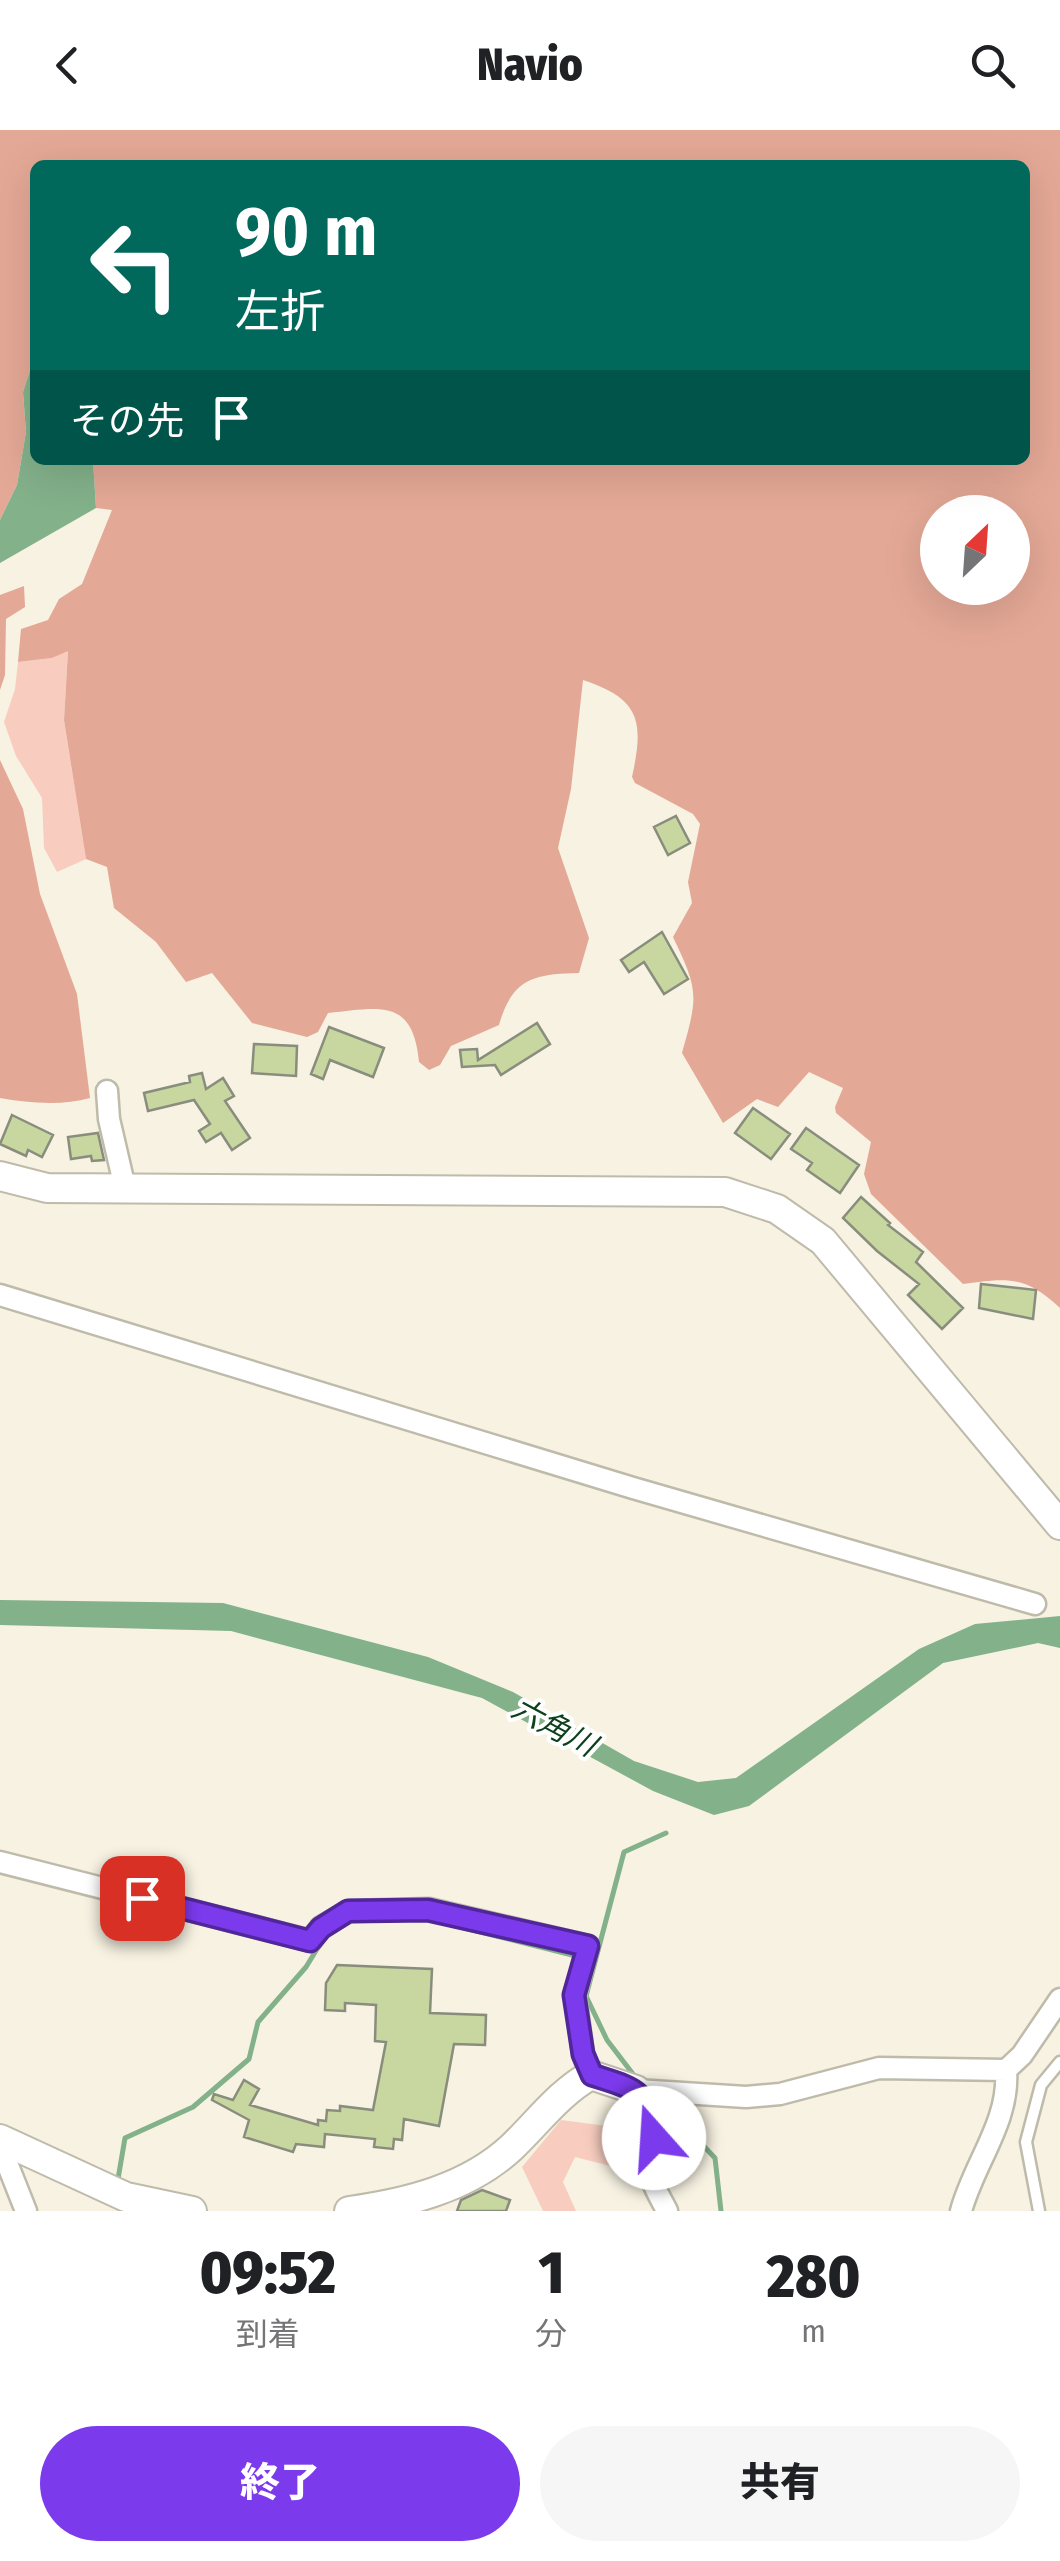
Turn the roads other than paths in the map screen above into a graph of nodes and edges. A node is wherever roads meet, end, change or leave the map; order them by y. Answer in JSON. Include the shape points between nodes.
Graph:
{"nodes":[{"id":1,"x":107,"y":1091,"type":"dead end"},
{"id":2,"x":0,"y":1176,"type":"edge"},
{"id":3,"x":125,"y":1188,"type":"junction"},
{"id":4,"x":0,"y":1295,"type":"edge"},
{"id":5,"x":1060,"y":1525,"type":"edge"},
{"id":6,"x":1035,"y":1604,"type":"dead end"},
{"id":7,"x":0,"y":1862,"type":"edge"},
{"id":8,"x":1060,"y":1999,"type":"edge"},
{"id":9,"x":1060,"y":2062,"type":"edge"},
{"id":10,"x":1006,"y":2070,"type":"junction"},
{"id":11,"x":592,"y":2075,"type":"junction"},
{"id":12,"x":636,"y":2090,"type":"junction"},
{"id":13,"x":3,"y":2140,"type":"edge"},
{"id":14,"x":26,"y":2211,"type":"edge"},
{"id":15,"x":192,"y":2211,"type":"edge"},
{"id":16,"x":349,"y":2211,"type":"edge"},
{"id":17,"x":667,"y":2211,"type":"edge"},
{"id":18,"x":962,"y":2211,"type":"edge"},
{"id":19,"x":1039,"y":2211,"type":"edge"}],
"edges":[{"from":1,"to":3,"type":"street"},
{"from":2,"to":3,"type":"street","via":[[47,1188]]},
{"from":3,"to":5,"type":"street","via":[[724,1192],[777,1209],[823,1241]]},
{"from":4,"to":6,"type":"street"},
{"from":7,"to":11,"type":"street","via":[[310,1941],[348,1911],[428,1910],[588,1946],[574,1995]]},
{"from":8,"to":10,"type":"street"},
{"from":9,"to":19,"type":"lane","via":[[1041,2085],[1026,2142]]},
{"from":10,"to":12,"type":"street","via":[[879,2068],[746,2097]]},
{"from":10,"to":18,"type":"street","via":[[1000,2118]]},
{"from":11,"to":12,"type":"street"},
{"from":11,"to":16,"type":"street","via":[[464,2180],[399,2204]]},
{"from":12,"to":17,"type":"street","via":[[650,2108],[650,2176]]},
{"from":13,"to":14,"type":"street"},
{"from":13,"to":15,"type":"street","via":[[126,2196]]}]}
